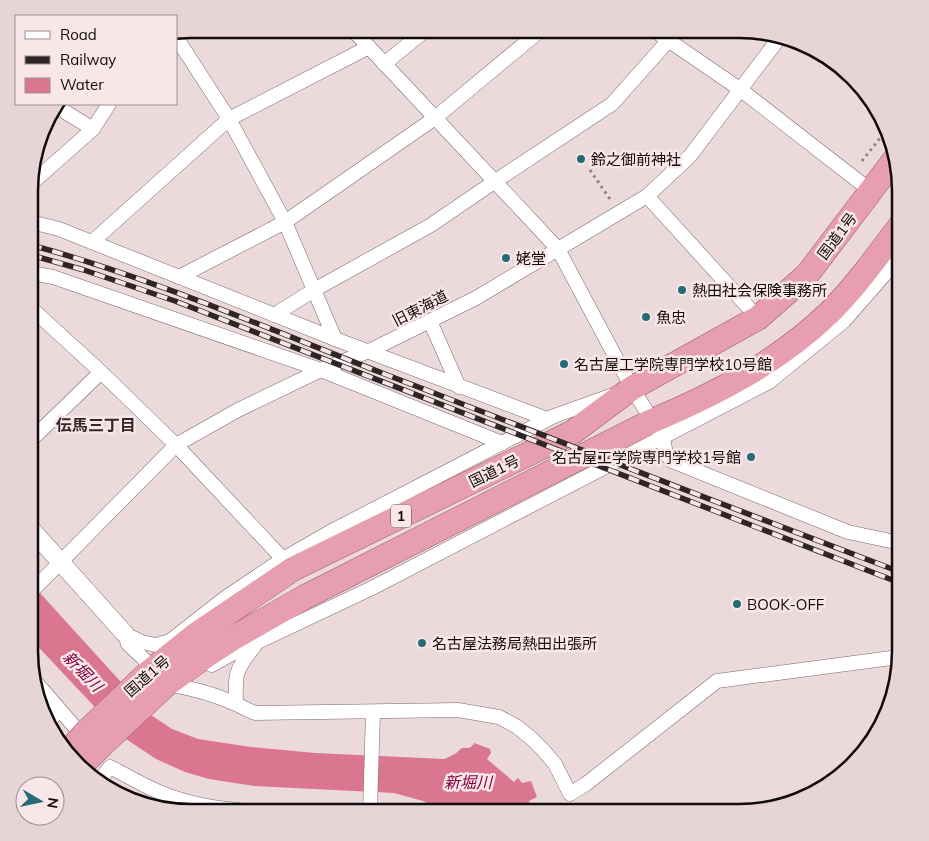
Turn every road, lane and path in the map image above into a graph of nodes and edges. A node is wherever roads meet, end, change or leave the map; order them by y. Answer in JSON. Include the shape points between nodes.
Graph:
{"nodes":[{"id":1,"x":360,"y":38,"type":"edge"},
{"id":2,"x":417,"y":38,"type":"edge"},
{"id":3,"x":531,"y":38,"type":"edge"},
{"id":4,"x":664,"y":38,"type":"edge"},
{"id":5,"x":178,"y":40,"type":"edge"},
{"id":6,"x":668,"y":41,"type":"junction"},
{"id":7,"x":776,"y":43,"type":"edge"},
{"id":8,"x":369,"y":48,"type":"junction"},
{"id":9,"x":384,"y":64,"type":"junction"},
{"id":10,"x":741,"y":90,"type":"junction"},
{"id":11,"x":108,"y":105,"type":"edge"},
{"id":12,"x":61,"y":109,"type":"edge"},
{"id":13,"x":435,"y":118,"type":"junction"},
{"id":14,"x":229,"y":120,"type":"junction"},
{"id":15,"x":93,"y":128,"type":"junction"},
{"id":16,"x":881,"y":136,"type":"edge"},
{"id":17,"x":862,"y":161,"type":"dead end"},
{"id":18,"x":890,"y":166,"type":"edge"},
{"id":19,"x":590,"y":170,"type":"dead end"},
{"id":20,"x":39,"y":177,"type":"edge"},
{"id":21,"x":494,"y":182,"type":"junction"},
{"id":22,"x":871,"y":191,"type":"junction"},
{"id":23,"x":647,"y":196,"type":"junction"},
{"id":24,"x":614,"y":204,"type":"dead end"},
{"id":25,"x":285,"y":222,"type":"junction"},
{"id":26,"x":38,"y":224,"type":"edge"},
{"id":27,"x":891,"y":237,"type":"edge"},
{"id":28,"x":92,"y":242,"type":"junction"},
{"id":29,"x":558,"y":249,"type":"junction"},
{"id":30,"x":38,"y":274,"type":"edge"},
{"id":31,"x":891,"y":274,"type":"edge"},
{"id":32,"x":179,"y":276,"type":"junction"},
{"id":33,"x":314,"y":290,"type":"junction"},
{"id":34,"x":38,"y":314,"type":"edge"},
{"id":35,"x":274,"y":315,"type":"junction"},
{"id":36,"x":758,"y":318,"type":"junction"},
{"id":37,"x":430,"y":321,"type":"junction"},
{"id":38,"x":335,"y":339,"type":"junction"},
{"id":39,"x":369,"y":352,"type":"junction"},
{"id":40,"x":321,"y":370,"type":"junction"},
{"id":41,"x":101,"y":372,"type":"junction"},
{"id":42,"x":459,"y":387,"type":"junction"},
{"id":43,"x":632,"y":388,"type":"junction"},
{"id":44,"x":547,"y":419,"type":"junction"},
{"id":45,"x":657,"y":430,"type":"junction"},
{"id":46,"x":38,"y":433,"type":"edge"},
{"id":47,"x":502,"y":443,"type":"junction"},
{"id":48,"x":176,"y":445,"type":"junction"},
{"id":49,"x":38,"y":541,"type":"edge"},
{"id":50,"x":892,"y":541,"type":"edge"},
{"id":51,"x":283,"y":559,"type":"junction"},
{"id":52,"x":54,"y":568,"type":"junction"},
{"id":53,"x":38,"y":585,"type":"edge"},
{"id":54,"x":192,"y":622,"type":"junction"},
{"id":55,"x":125,"y":634,"type":"junction"},
{"id":56,"x":256,"y":644,"type":"junction"},
{"id":57,"x":174,"y":652,"type":"junction"},
{"id":58,"x":891,"y":658,"type":"edge"},
{"id":59,"x":157,"y":682,"type":"junction"},
{"id":60,"x":43,"y":691,"type":"edge"},
{"id":61,"x":236,"y":703,"type":"junction"},
{"id":62,"x":59,"y":710,"type":"junction"},
{"id":63,"x":373,"y":712,"type":"junction"},
{"id":64,"x":53,"y":717,"type":"edge"},
{"id":65,"x":72,"y":746,"type":"edge"},
{"id":66,"x":86,"y":761,"type":"edge"},
{"id":67,"x":110,"y":767,"type":"junction"},
{"id":68,"x":103,"y":776,"type":"edge"},
{"id":69,"x":196,"y":804,"type":"edge"},
{"id":70,"x":371,"y":804,"type":"edge"}],
"edges":[{"from":1,"to":8,"type":"street"},
{"from":2,"to":9,"type":"street"},
{"from":3,"to":13,"type":"street"},
{"from":4,"to":6,"type":"street"},
{"from":5,"to":14,"type":"street"},
{"from":6,"to":10,"type":"street"},
{"from":6,"to":21,"type":"street","via":[[612,104]]},
{"from":7,"to":10,"type":"street","name":"旧東海道"},
{"from":8,"to":9,"type":"street"},
{"from":8,"to":14,"type":"street"},
{"from":9,"to":13,"type":"street"},
{"from":10,"to":22,"type":"street"},
{"from":10,"to":23,"type":"street","name":"旧東海道","via":[[690,156]]},
{"from":11,"to":15,"type":"street"},
{"from":12,"to":15,"type":"street"},
{"from":13,"to":21,"type":"street"},
{"from":13,"to":25,"type":"street"},
{"from":14,"to":25,"type":"street"},
{"from":14,"to":28,"type":"street"},
{"from":15,"to":20,"type":"street"},
{"from":16,"to":17,"type":"path"},
{"from":18,"to":22,"type":"highway","name":"国道1号","number":"1"},
{"from":19,"to":24,"type":"path"},
{"from":21,"to":29,"type":"street"},
{"from":21,"to":33,"type":"street","via":[[431,225]]},
{"from":22,"to":36,"type":"highway","name":"国道1号","number":"1","via":[[807,275]]},
{"from":23,"to":29,"type":"street","name":"旧東海道"},
{"from":23,"to":36,"type":"street"},
{"from":25,"to":32,"type":"street"},
{"from":25,"to":33,"type":"street"},
{"from":26,"to":28,"type":"street"},
{"from":27,"to":45,"type":"highway","name":"国道1号","number":"1","via":[[830,311],[800,338],[760,368],[681,409]]},
{"from":28,"to":32,"type":"street"},
{"from":29,"to":37,"type":"street","name":"旧東海道","via":[[476,298]]},
{"from":29,"to":43,"type":"street"},
{"from":30,"to":40,"type":"street"},
{"from":31,"to":45,"type":"street","via":[[844,321],[770,382]]},
{"from":32,"to":35,"type":"street"},
{"from":33,"to":35,"type":"street"},
{"from":33,"to":38,"type":"street"},
{"from":34,"to":41,"type":"street"},
{"from":35,"to":38,"type":"street"},
{"from":36,"to":43,"type":"highway","name":"国道1号","number":"1"},
{"from":37,"to":39,"type":"street","name":"旧東海道"},
{"from":37,"to":42,"type":"street"},
{"from":38,"to":39,"type":"street"},
{"from":39,"to":40,"type":"street","name":"旧東海道"},
{"from":39,"to":42,"type":"street"},
{"from":40,"to":47,"type":"street"},
{"from":40,"to":48,"type":"street","name":"旧東海道","via":[[238,410]]},
{"from":41,"to":46,"type":"street"},
{"from":41,"to":48,"type":"street"},
{"from":42,"to":44,"type":"street"},
{"from":43,"to":44,"type":"street"},
{"from":43,"to":45,"type":"street"},
{"from":43,"to":57,"type":"highway","name":"国道1号","number":"1","via":[[574,432],[293,569]]},
{"from":44,"to":47,"type":"street"},
{"from":45,"to":50,"type":"street","via":[[672,462],[848,532]]},
{"from":45,"to":56,"type":"street","via":[[372,588]]},
{"from":45,"to":59,"type":"highway","name":"国道1号","number":"1","via":[[303,598]]},
{"from":47,"to":51,"type":"street"},
{"from":48,"to":51,"type":"street"},
{"from":48,"to":52,"type":"street","name":"旧東海道"},
{"from":49,"to":52,"type":"street"},
{"from":51,"to":54,"type":"street"},
{"from":52,"to":53,"type":"street","name":"旧東海道"},
{"from":52,"to":55,"type":"street"},
{"from":54,"to":55,"type":"street","via":[[170,642],[156,645]]},
{"from":54,"to":57,"type":"street"},
{"from":55,"to":59,"type":"street","via":[[128,644],[144,659]]},
{"from":56,"to":59,"type":"street","via":[[196,674]]},
{"from":56,"to":61,"type":"street","via":[[240,663],[235,679]]},
{"from":57,"to":59,"type":"highway","name":"国道1号","number":"1"},
{"from":58,"to":63,"type":"street","via":[[718,681],[570,794],[556,764],[524,732],[499,717],[458,710]]},
{"from":59,"to":61,"type":"street"},
{"from":59,"to":65,"type":"highway","name":"国道1号","number":"1","bridge":true,"via":[[88,730]]},
{"from":59,"to":66,"type":"highway","name":"国道1号","number":"1","bridge":true},
{"from":60,"to":62,"type":"street"},
{"from":61,"to":63,"type":"street","via":[[255,714]]},
{"from":62,"to":64,"type":"street"},
{"from":62,"to":67,"type":"street"},
{"from":63,"to":70,"type":"street"},
{"from":67,"to":68,"type":"street"},
{"from":67,"to":69,"type":"street","via":[[157,792]]}]}
